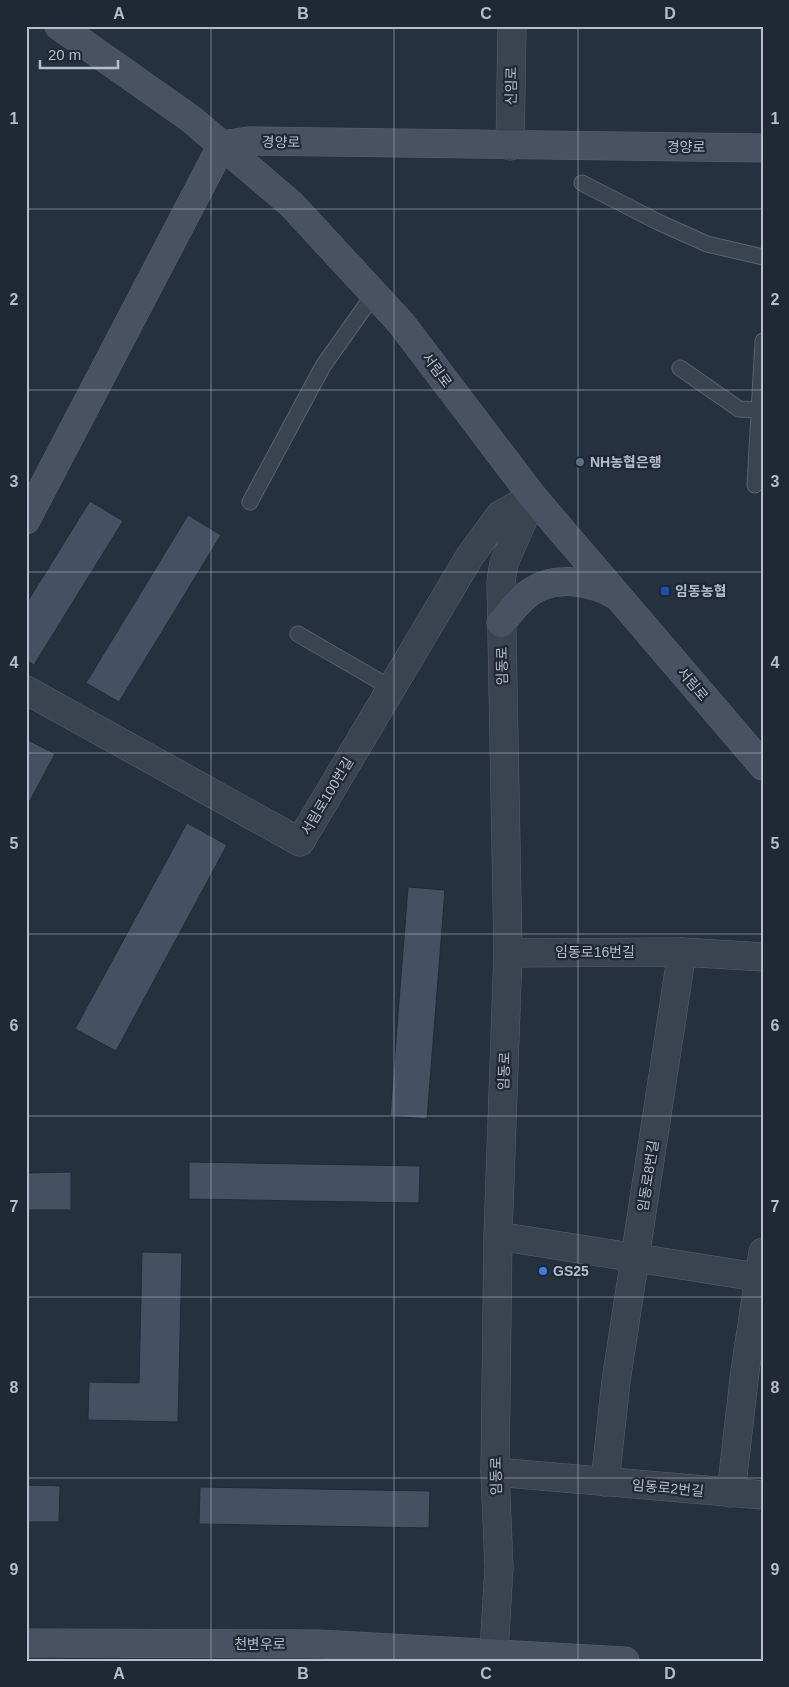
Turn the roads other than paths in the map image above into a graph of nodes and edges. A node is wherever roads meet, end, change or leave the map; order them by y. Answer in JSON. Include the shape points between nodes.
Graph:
{"nodes":[{"id":1,"x":59,"y":26,"type":"edge"},
{"id":2,"x":512,"y":26,"type":"edge"},
{"id":3,"x":222,"y":145,"type":"junction"},
{"id":4,"x":510,"y":146,"type":"junction"},
{"id":5,"x":763,"y":148,"type":"edge"},
{"id":6,"x":582,"y":182,"type":"dead end"},
{"id":7,"x":763,"y":257,"type":"edge"},
{"id":8,"x":374,"y":294,"type":"junction"},
{"id":9,"x":763,"y":340,"type":"edge"},
{"id":10,"x":680,"y":368,"type":"dead end"},
{"id":11,"x":760,"y":410,"type":"junction"},
{"id":12,"x":755,"y":485,"type":"dead end"},
{"id":13,"x":533,"y":497,"type":"junction"},
{"id":14,"x":250,"y":502,"type":"dead end"},
{"id":15,"x":26,"y":520,"type":"edge"},
{"id":16,"x":618,"y":596,"type":"junction"},
{"id":17,"x":501,"y":623,"type":"junction"},
{"id":18,"x":298,"y":634,"type":"dead end"},
{"id":19,"x":391,"y":688,"type":"junction"},
{"id":20,"x":26,"y":690,"type":"edge"},
{"id":21,"x":763,"y":766,"type":"edge"},
{"id":22,"x":682,"y":952,"type":"junction"},
{"id":23,"x":508,"y":953,"type":"junction"},
{"id":24,"x":763,"y":957,"type":"edge"},
{"id":25,"x":498,"y":1236,"type":"junction"},
{"id":26,"x":635,"y":1258,"type":"junction"},
{"id":27,"x":762,"y":1269,"type":"edge"},
{"id":28,"x":495,"y":1472,"type":"junction"},
{"id":29,"x":604,"y":1482,"type":"junction"},
{"id":30,"x":731,"y":1493,"type":"junction"},
{"id":31,"x":763,"y":1495,"type":"edge"},
{"id":32,"x":26,"y":1643,"type":"edge"},
{"id":33,"x":488,"y":1659,"type":"edge"},
{"id":34,"x":625,"y":1661,"type":"edge"}],
"edges":[{"from":1,"to":3,"type":"street","name":"서림로"},
{"from":2,"to":4,"type":"street","name":"신임로"},
{"from":3,"to":4,"type":"street","name":"경양로","via":[[248,142]]},
{"from":3,"to":8,"type":"street","name":"서림로","via":[[292,204]]},
{"from":3,"to":15,"type":"street"},
{"from":4,"to":5,"type":"street","name":"경양로"},
{"from":6,"to":7,"type":"lane","via":[[707,244]]},
{"from":8,"to":13,"type":"street","name":"서림로","via":[[401,323]]},
{"from":8,"to":14,"type":"lane","via":[[323,366]]},
{"from":9,"to":11,"type":"lane"},
{"from":10,"to":11,"type":"lane","via":[[739,409]]},
{"from":11,"to":12,"type":"lane"},
{"from":13,"to":16,"type":"street","name":"서림로"},
{"from":13,"to":17,"type":"street","name":"임동로","via":[[504,563]]},
{"from":13,"to":19,"type":"street","name":"서림로100번길","via":[[500,515],[470,556]]},
{"from":16,"to":17,"type":"street","via":[[587,582],[550,584],[523,597]]},
{"from":16,"to":21,"type":"street","name":"서림로"},
{"from":17,"to":23,"type":"street","name":"임동로"},
{"from":18,"to":19,"type":"lane"},
{"from":19,"to":20,"type":"street","name":"서림로100번길","via":[[300,842]]},
{"from":22,"to":23,"type":"street","name":"임동로16번길"},
{"from":22,"to":24,"type":"street","name":"임동로16번길"},
{"from":22,"to":26,"type":"street","name":"임동로8번길"},
{"from":23,"to":25,"type":"street","name":"임동로"},
{"from":25,"to":26,"type":"street"},
{"from":25,"to":28,"type":"street","name":"임동로"},
{"from":26,"to":27,"type":"street"},
{"from":26,"to":29,"type":"street","name":"임동로8번길"},
{"from":27,"to":30,"type":"street","via":[[745,1371]]},
{"from":28,"to":29,"type":"street","name":"임동로2번길"},
{"from":28,"to":33,"type":"street","name":"임동로","via":[[499,1567]]},
{"from":29,"to":30,"type":"street","name":"임동로2번길"},
{"from":30,"to":31,"type":"street","name":"임동로2번길"},
{"from":32,"to":33,"type":"street","name":"천변우로","via":[[319,1644]]},
{"from":33,"to":34,"type":"street","name":"천변우로"}]}
